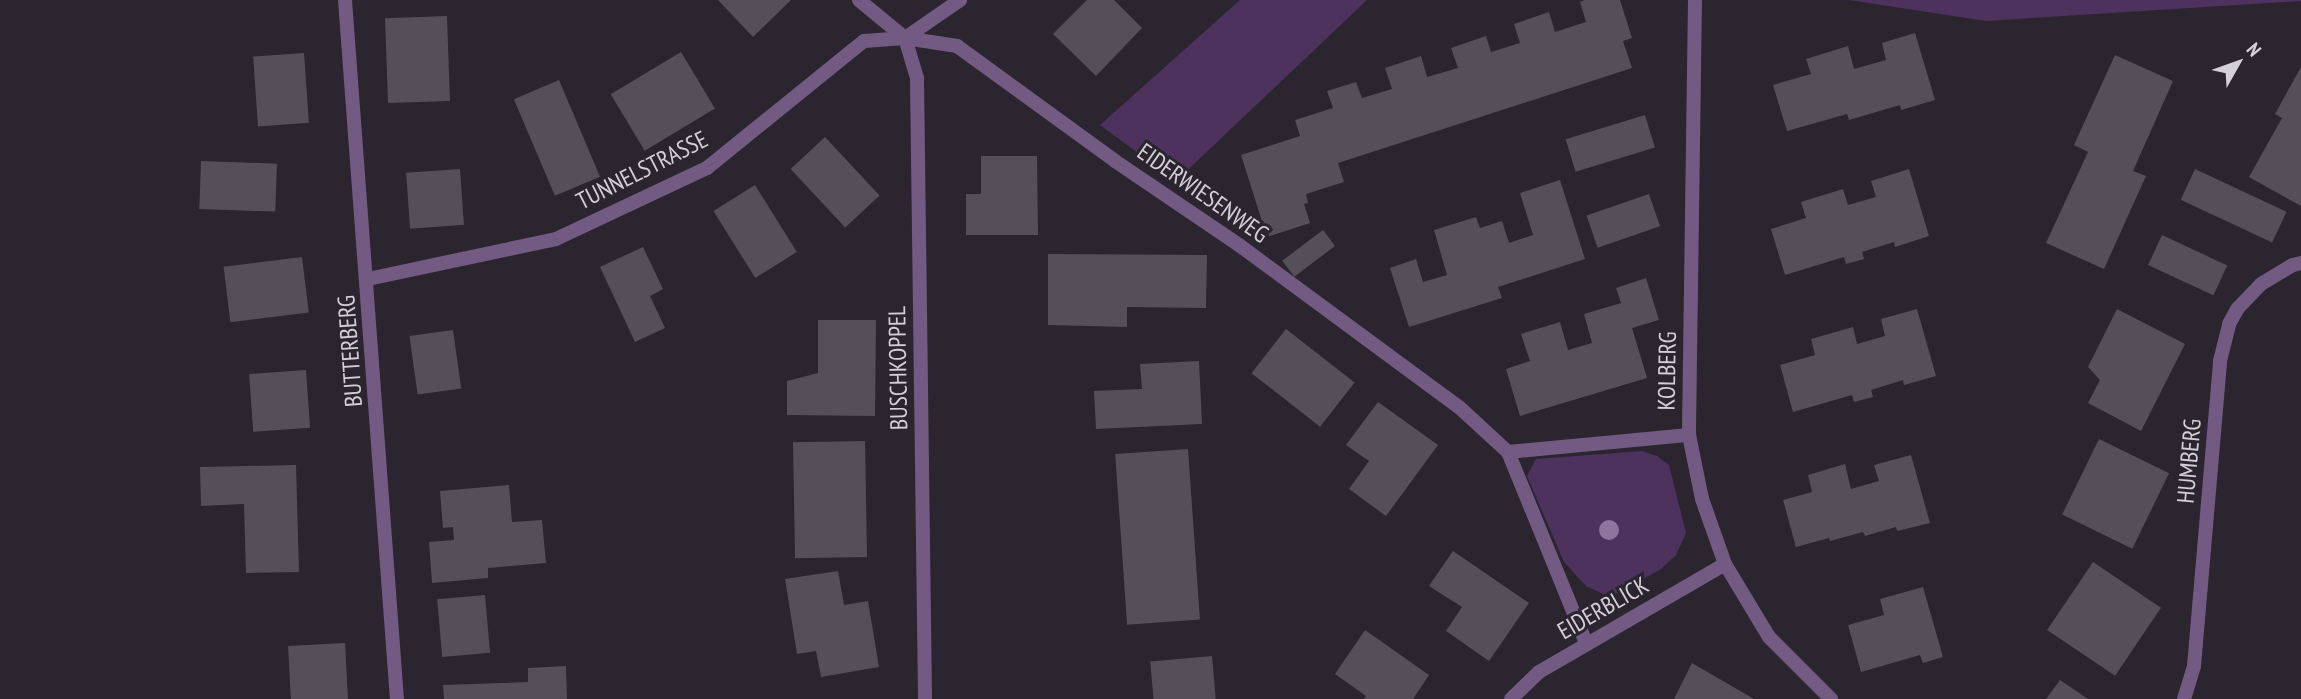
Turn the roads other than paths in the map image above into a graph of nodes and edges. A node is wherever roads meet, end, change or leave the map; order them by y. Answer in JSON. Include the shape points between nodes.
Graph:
{"nodes":[{"id":1,"x":345,"y":0,"type":"edge"},
{"id":2,"x":859,"y":0,"type":"edge"},
{"id":3,"x":960,"y":0,"type":"edge"},
{"id":4,"x":1695,"y":0,"type":"edge"},
{"id":5,"x":905,"y":38,"type":"junction"},
{"id":6,"x":2301,"y":263,"type":"edge"},
{"id":7,"x":368,"y":279,"type":"junction"},
{"id":8,"x":1689,"y":435,"type":"junction"},
{"id":9,"x":1508,"y":452,"type":"junction"},
{"id":10,"x":1725,"y":564,"type":"junction"},
{"id":11,"x":1586,"y":643,"type":"junction"},
{"id":12,"x":397,"y":699,"type":"edge"},
{"id":13,"x":925,"y":699,"type":"edge"},
{"id":14,"x":1511,"y":699,"type":"edge"},
{"id":15,"x":1831,"y":699,"type":"edge"},
{"id":16,"x":2184,"y":699,"type":"edge"}],
"edges":[{"from":1,"to":7,"type":"street","name":"BUTTERBERG"},
{"from":2,"to":5,"type":"street"},
{"from":3,"to":5,"type":"street"},
{"from":4,"to":8,"type":"street","name":"KOLBERG"},
{"from":5,"to":7,"type":"street","name":"TUNNELSTRASSE","via":[[864,41],[707,169],[556,239]]},
{"from":5,"to":9,"type":"street","name":"EIDERWIESENWEG","via":[[957,46],[1459,407]]},
{"from":5,"to":13,"type":"street","name":"BUSCHKOPPEL","via":[[917,78]]},
{"from":6,"to":16,"type":"street","name":"HUMBERG","via":[[2261,284],[2229,324],[2220,360],[2194,666]]},
{"from":7,"to":12,"type":"street","name":"BUTTERBERG"},
{"from":8,"to":9,"type":"street"},
{"from":8,"to":10,"type":"street","name":"KOLBERG","via":[[1702,499]]},
{"from":9,"to":11,"type":"street"},
{"from":10,"to":11,"type":"street","name":"EIDERBLICK"},
{"from":10,"to":15,"type":"street","name":"KOLBERG","via":[[1769,636]]},
{"from":11,"to":14,"type":"street","name":"EIDERBLICK","via":[[1539,672]]}]}
